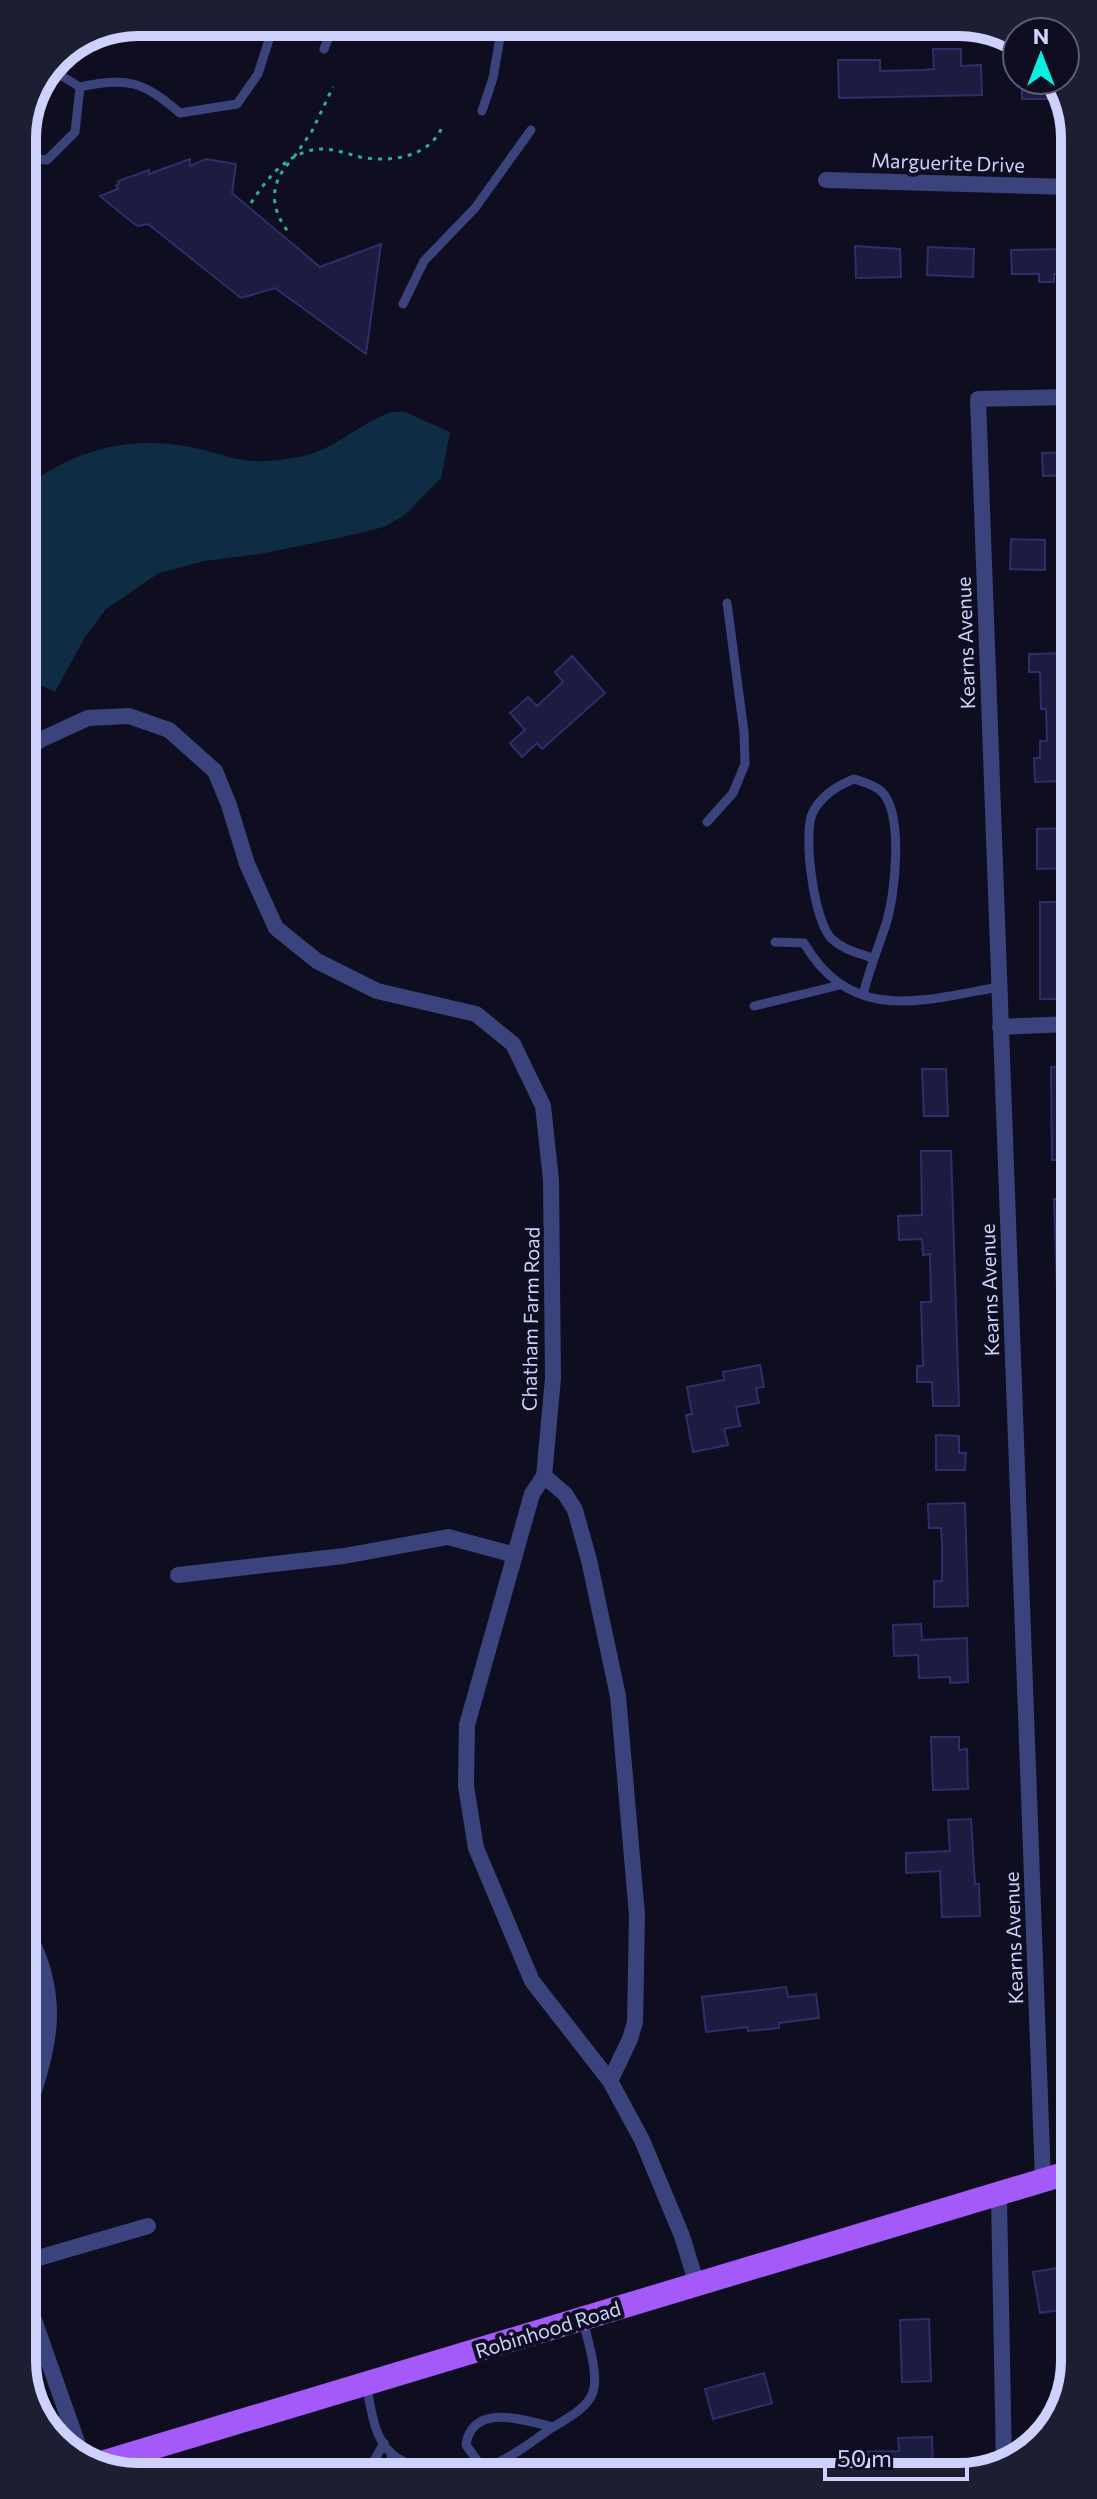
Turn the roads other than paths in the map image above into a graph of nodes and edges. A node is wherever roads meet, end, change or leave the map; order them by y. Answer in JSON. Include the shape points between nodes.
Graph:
{"nodes":[{"id":1,"x":270,"y":36,"type":"edge"},
{"id":2,"x":329,"y":36,"type":"edge"},
{"id":3,"x":500,"y":36,"type":"edge"},
{"id":4,"x":324,"y":49,"type":"dead end"},
{"id":5,"x":59,"y":74,"type":"edge"},
{"id":6,"x":80,"y":87,"type":"junction"},
{"id":7,"x":482,"y":111,"type":"dead end"},
{"id":8,"x":531,"y":130,"type":"dead end"},
{"id":9,"x":36,"y":159,"type":"edge"},
{"id":10,"x":826,"y":180,"type":"dead end"},
{"id":11,"x":1061,"y":187,"type":"edge"},
{"id":12,"x":403,"y":304,"type":"dead end"},
{"id":13,"x":1061,"y":397,"type":"edge"},
{"id":14,"x":727,"y":603,"type":"dead end"},
{"id":15,"x":36,"y":743,"type":"edge"},
{"id":16,"x":707,"y":822,"type":"dead end"},
{"id":17,"x":775,"y":942,"type":"dead end"},
{"id":18,"x":872,"y":958,"type":"junction"},
{"id":19,"x":840,"y":985,"type":"junction"},
{"id":20,"x":999,"y":987,"type":"junction"},
{"id":21,"x":863,"y":995,"type":"junction"},
{"id":22,"x":754,"y":1006,"type":"dead end"},
{"id":23,"x":1061,"y":1024,"type":"edge"},
{"id":24,"x":1000,"y":1027,"type":"junction"},
{"id":25,"x":544,"y":1476,"type":"junction"},
{"id":26,"x":515,"y":1555,"type":"junction"},
{"id":27,"x":178,"y":1575,"type":"dead end"},
{"id":28,"x":36,"y":1954,"type":"edge"},
{"id":29,"x":610,"y":2081,"type":"junction"},
{"id":30,"x":36,"y":2083,"type":"edge"},
{"id":31,"x":1061,"y":2175,"type":"edge"},
{"id":32,"x":1043,"y":2180,"type":"junction"},
{"id":33,"x":999,"y":2196,"type":"junction"},
{"id":34,"x":148,"y":2226,"type":"dead end"},
{"id":35,"x":36,"y":2259,"type":"edge"},
{"id":36,"x":697,"y":2285,"type":"junction"},
{"id":37,"x":583,"y":2320,"type":"junction"},
{"id":38,"x":36,"y":2326,"type":"edge"},
{"id":39,"x":366,"y":2384,"type":"junction"},
{"id":40,"x":553,"y":2427,"type":"junction"},
{"id":41,"x":77,"y":2443,"type":"edge"},
{"id":42,"x":384,"y":2443,"type":"junction"},
{"id":43,"x":1004,"y":2452,"type":"edge"},
{"id":44,"x":391,"y":2453,"type":"junction"},
{"id":45,"x":113,"y":2460,"type":"edge"},
{"id":46,"x":373,"y":2463,"type":"edge"},
{"id":47,"x":392,"y":2463,"type":"edge"},
{"id":48,"x":410,"y":2463,"type":"edge"},
{"id":49,"x":479,"y":2463,"type":"edge"},
{"id":50,"x":496,"y":2463,"type":"edge"}],
"edges":[{"from":1,"to":6,"type":"lane","via":[[258,74],[237,104],[180,113],[151,89],[113,80]]},
{"from":2,"to":4,"type":"lane"},
{"from":3,"to":7,"type":"lane"},
{"from":5,"to":6,"type":"lane"},
{"from":6,"to":9,"type":"lane","via":[[75,132],[47,160]]},
{"from":8,"to":12,"type":"lane","via":[[475,208],[424,261]]},
{"from":10,"to":11,"type":"street","name":"Marguerite Drive"},
{"from":13,"to":20,"type":"street","name":"Kearns Avenue","via":[[978,399]]},
{"from":14,"to":16,"type":"lane","via":[[745,764],[733,793]]},
{"from":15,"to":25,"type":"street","name":"Chatham Farm Road","via":[[88,718],[129,716],[169,730],[215,771],[276,928],[317,961],[377,991],[476,1014],[513,1044],[543,1106],[551,1180],[553,1378]]},
{"from":17,"to":19,"type":"lane","via":[[804,943],[818,967]]},
{"from":18,"to":18,"type":"lane","via":[[887,923],[894,883],[893,813],[882,792],[854,779],[822,799],[811,816],[808,842],[830,939]]},
{"from":18,"to":21,"type":"lane"},
{"from":19,"to":21,"type":"lane"},
{"from":19,"to":22,"type":"lane"},
{"from":20,"to":21,"type":"lane","via":[[914,1002]]},
{"from":20,"to":24,"type":"street","name":"Kearns Avenue"},
{"from":23,"to":24,"type":"street"},
{"from":24,"to":32,"type":"street","name":"Kearns Avenue"},
{"from":25,"to":26,"type":"street","name":"Chatham Farm Road","via":[[532,1494]]},
{"from":25,"to":29,"type":"street","via":[[575,1510],[618,1696],[637,1915],[635,2022]]},
{"from":26,"to":27,"type":"street","via":[[448,1537],[344,1556]]},
{"from":26,"to":29,"type":"street","name":"Chatham Farm Road","via":[[467,1725],[466,1786],[476,1848],[532,1981]]},
{"from":28,"to":30,"type":"street","via":[[49,2007],[49,2043]]},
{"from":29,"to":36,"type":"street","name":"Chatham Farm Road","via":[[642,2140]]},
{"from":31,"to":32,"type":"main road","name":"Robinhood Road"},
{"from":32,"to":33,"type":"main road","name":"Robinhood Road"},
{"from":33,"to":36,"type":"main road","name":"Robinhood Road"},
{"from":33,"to":43,"type":"street"},
{"from":34,"to":35,"type":"street"},
{"from":36,"to":37,"type":"main road","name":"Robinhood Road"},
{"from":37,"to":39,"type":"main road","name":"Robinhood Road"},
{"from":37,"to":40,"type":"lane","via":[[594,2390],[587,2403]]},
{"from":38,"to":41,"type":"street"},
{"from":39,"to":42,"type":"lane"},
{"from":39,"to":45,"type":"main road","name":"Robinhood Road"},
{"from":40,"to":49,"type":"lane","via":[[492,2417],[474,2423],[466,2445]]},
{"from":40,"to":50,"type":"lane"},
{"from":42,"to":44,"type":"lane"},
{"from":42,"to":46,"type":"lane"},
{"from":44,"to":47,"type":"lane"},
{"from":44,"to":48,"type":"lane"}]}
